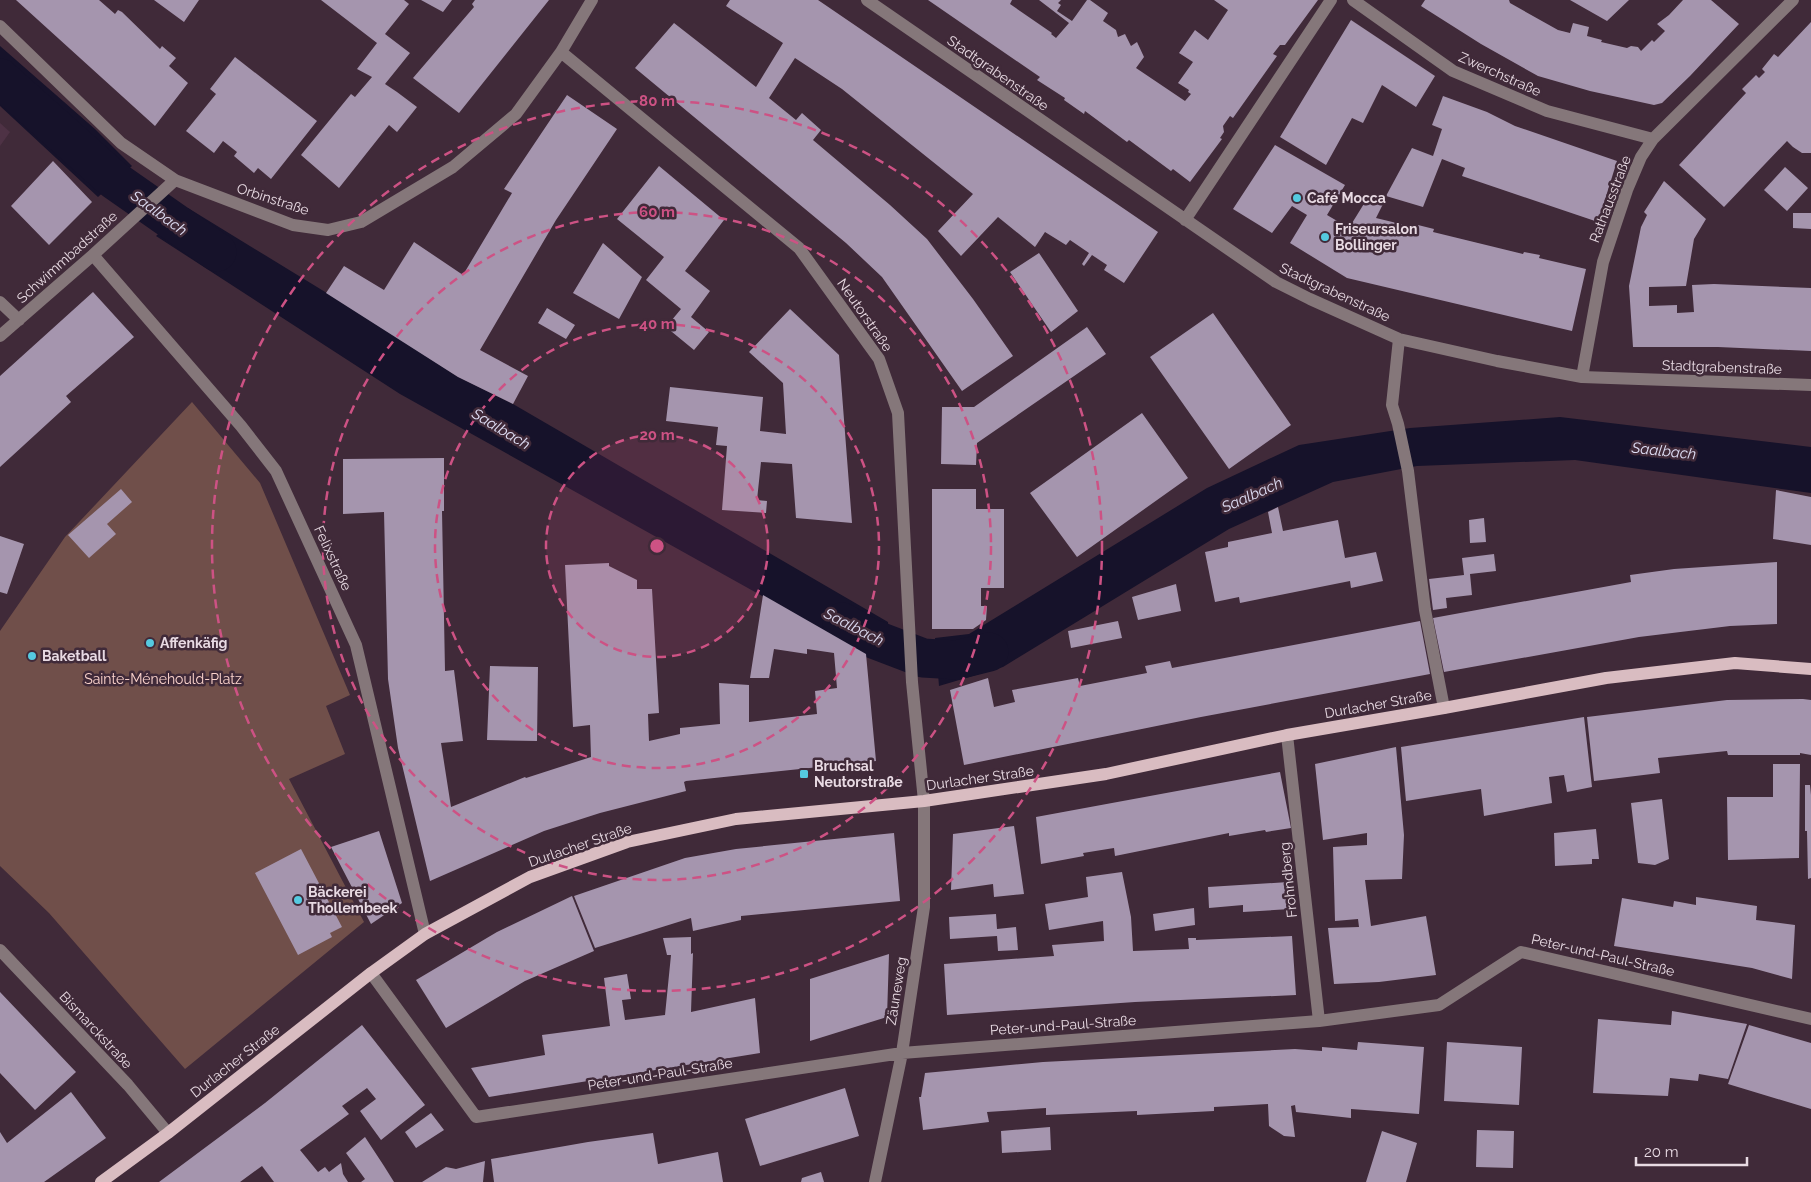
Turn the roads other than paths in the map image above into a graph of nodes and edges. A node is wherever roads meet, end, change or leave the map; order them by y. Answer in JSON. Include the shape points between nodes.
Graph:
{"nodes":[{"id":1,"x":592,"y":0,"type":"edge"},
{"id":2,"x":867,"y":0,"type":"edge"},
{"id":3,"x":1331,"y":0,"type":"edge"},
{"id":4,"x":1353,"y":0,"type":"edge"},
{"id":5,"x":1793,"y":0,"type":"edge"},
{"id":6,"x":0,"y":26,"type":"edge"},
{"id":7,"x":561,"y":52,"type":"junction"},
{"id":8,"x":1653,"y":139,"type":"junction"},
{"id":9,"x":175,"y":180,"type":"junction"},
{"id":10,"x":1185,"y":220,"type":"junction"},
{"id":11,"x":93,"y":255,"type":"junction"},
{"id":12,"x":0,"y":302,"type":"edge"},
{"id":13,"x":19,"y":320,"type":"junction"},
{"id":14,"x":0,"y":336,"type":"edge"},
{"id":15,"x":1399,"y":339,"type":"junction"},
{"id":16,"x":1582,"y":377,"type":"junction"},
{"id":17,"x":1811,"y":385,"type":"edge"},
{"id":18,"x":1811,"y":669,"type":"edge"},
{"id":19,"x":1444,"y":708,"type":"junction"},
{"id":20,"x":1287,"y":735,"type":"junction"},
{"id":21,"x":924,"y":801,"type":"junction"},
{"id":22,"x":425,"y":934,"type":"junction"},
{"id":23,"x":0,"y":950,"type":"edge"},
{"id":24,"x":371,"y":973,"type":"junction"},
{"id":25,"x":1811,"y":1019,"type":"edge"},
{"id":26,"x":1319,"y":1021,"type":"junction"},
{"id":27,"x":902,"y":1053,"type":"junction"},
{"id":28,"x":168,"y":1133,"type":"junction"},
{"id":29,"x":101,"y":1182,"type":"edge"},
{"id":30,"x":874,"y":1182,"type":"edge"}],
"edges":[{"from":1,"to":7,"type":"street","name":"Orbinstraße"},
{"from":2,"to":10,"type":"street","name":"Stadtgrabenstraße"},
{"from":3,"to":10,"type":"street"},
{"from":4,"to":8,"type":"street","name":"Zwerchstraße","via":[[1453,72],[1547,111]]},
{"from":5,"to":8,"type":"street","name":"Rathausstraße"},
{"from":6,"to":9,"type":"street","name":"Orbinstraße","via":[[121,143]]},
{"from":7,"to":9,"type":"street","name":"Orbinstraße","via":[[516,114],[453,168],[361,222],[328,230],[293,224]]},
{"from":7,"to":21,"type":"street","name":"Neutorstraße","via":[[799,248],[880,359],[898,413],[912,682]]},
{"from":8,"to":16,"type":"street","name":"Rathausstraße","via":[[1641,157],[1627,190],[1603,262]]},
{"from":9,"to":11,"type":"street","name":"Schwimmbadstraße"},
{"from":10,"to":15,"type":"street","name":"Stadtgrabenstraße","via":[[1276,282]]},
{"from":11,"to":13,"type":"street","name":"Schwimmbadstraße"},
{"from":11,"to":22,"type":"street","name":"Felixstraße","via":[[276,471],[356,645]]},
{"from":12,"to":13,"type":"street"},
{"from":13,"to":14,"type":"street","name":"Schwimmbadstraße"},
{"from":15,"to":16,"type":"street","name":"Stadtgrabenstraße"},
{"from":15,"to":19,"type":"street","via":[[1392,405],[1408,471],[1425,610]]},
{"from":16,"to":17,"type":"street","name":"Stadtgrabenstraße"},
{"from":18,"to":19,"type":"main road","name":"Durlacher Straße","via":[[1735,663],[1606,678]]},
{"from":19,"to":20,"type":"main road","name":"Durlacher Straße"},
{"from":20,"to":21,"type":"main road","name":"Durlacher Straße","via":[[1106,774]]},
{"from":20,"to":26,"type":"street","name":"Frohndberg"},
{"from":21,"to":22,"type":"main road","name":"Durlacher Straße","via":[[736,820],[627,842],[530,877]]},
{"from":21,"to":27,"type":"street","name":"Zäuneweg","via":[[924,907]]},
{"from":22,"to":24,"type":"main road","name":"Durlacher Straße"},
{"from":23,"to":28,"type":"street","name":"Bismarckstraße","via":[[128,1085]]},
{"from":24,"to":27,"type":"street","name":"Peter-und-Paul-Straße","via":[[476,1117]]},
{"from":24,"to":28,"type":"main road","name":"Durlacher Straße"},
{"from":25,"to":26,"type":"street","name":"Peter-und-Paul-Straße","via":[[1521,952],[1439,1005]]},
{"from":26,"to":27,"type":"street","name":"Peter-und-Paul-Straße"},
{"from":27,"to":30,"type":"street","name":"Zäuneweg"},
{"from":28,"to":29,"type":"main road","name":"Durlacher Straße"}]}
